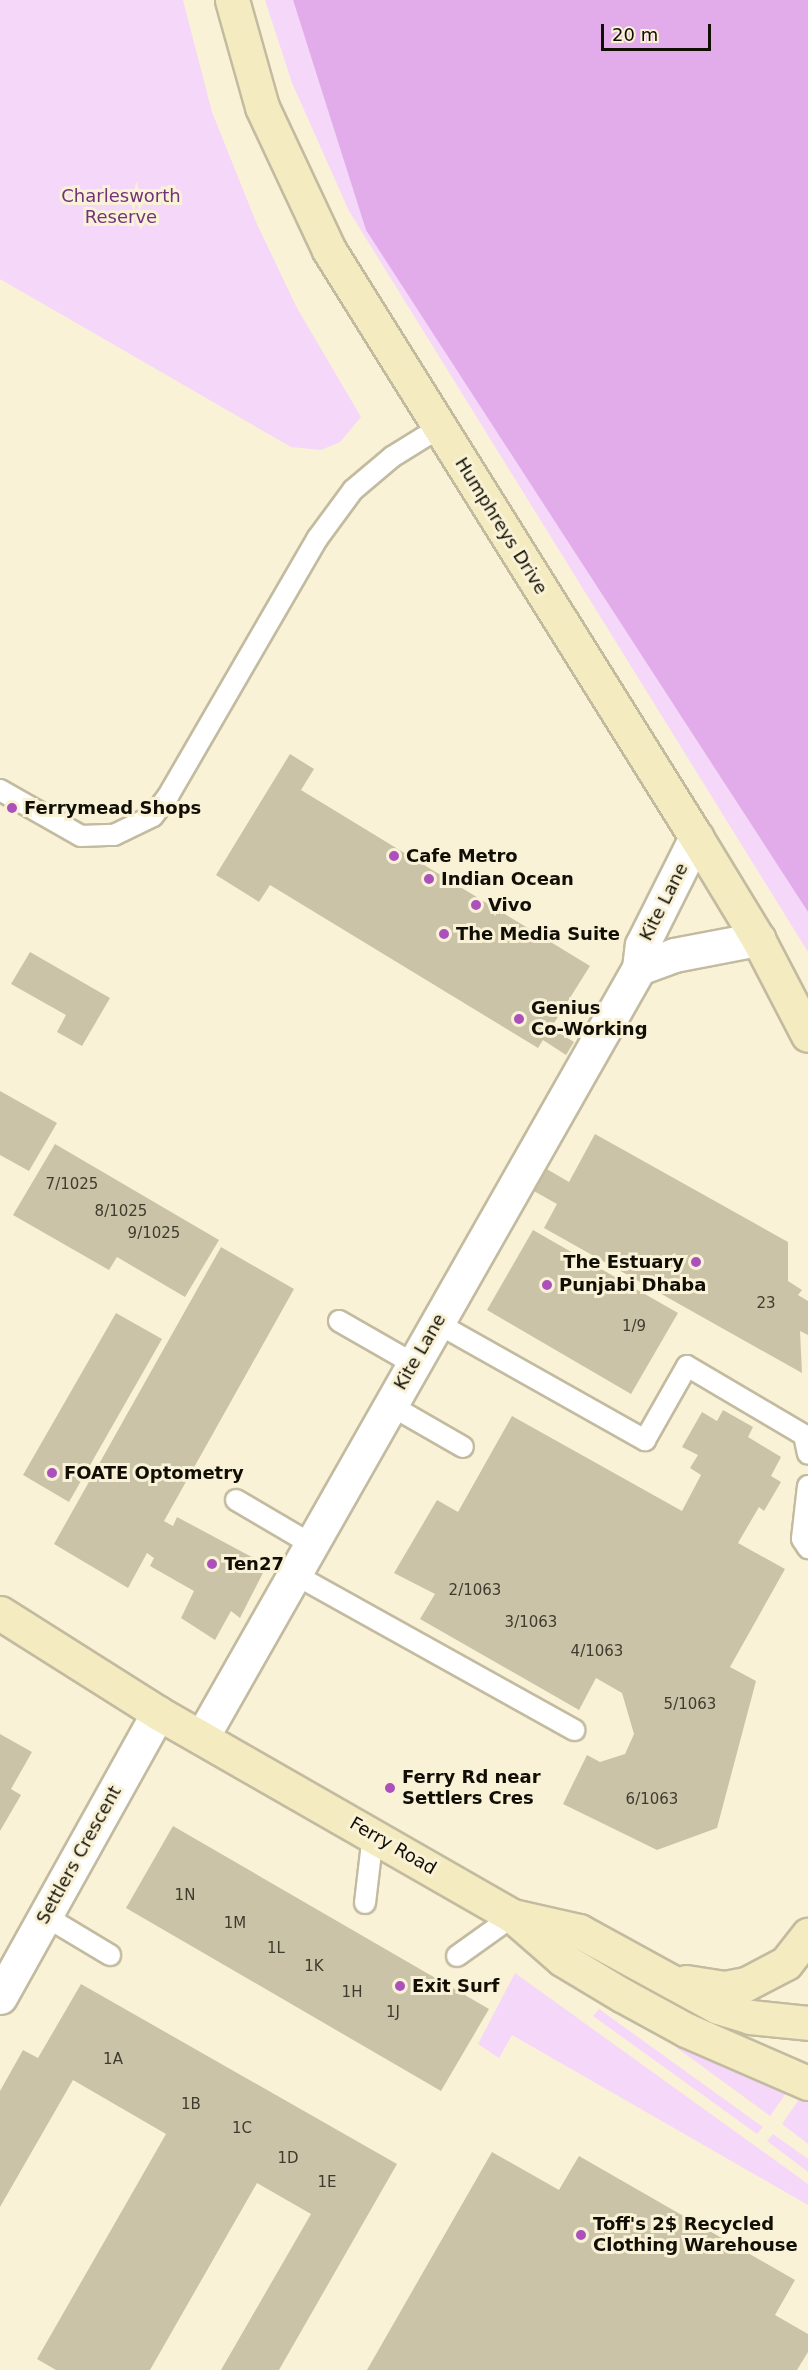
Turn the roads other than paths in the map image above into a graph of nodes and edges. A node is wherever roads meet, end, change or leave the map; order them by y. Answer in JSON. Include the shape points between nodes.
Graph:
{"nodes":[{"id":1,"x":232,"y":0,"type":"edge"},
{"id":2,"x":439,"y":428,"type":"junction"},
{"id":3,"x":0,"y":790,"type":"edge"},
{"id":4,"x":696,"y":837,"type":"junction"},
{"id":5,"x":758,"y":939,"type":"junction"},
{"id":6,"x":639,"y":968,"type":"junction"},
{"id":7,"x":808,"y":1035,"type":"edge"},
{"id":8,"x":339,"y":1321,"type":"dead end"},
{"id":9,"x":437,"y":1323,"type":"junction"},
{"id":10,"x":414,"y":1364,"type":"junction"},
{"id":11,"x":390,"y":1405,"type":"junction"},
{"id":12,"x":463,"y":1447,"type":"dead end"},
{"id":13,"x":808,"y":1454,"type":"edge"},
{"id":14,"x":808,"y":1486,"type":"edge"},
{"id":15,"x":236,"y":1500,"type":"dead end"},
{"id":16,"x":311,"y":1544,"type":"junction"},
{"id":17,"x":808,"y":1548,"type":"edge"},
{"id":18,"x":294,"y":1574,"type":"junction"},
{"id":19,"x":0,"y":1613,"type":"edge"},
{"id":20,"x":158,"y":1713,"type":"junction"},
{"id":21,"x":574,"y":1730,"type":"dead end"},
{"id":22,"x":202,"y":1737,"type":"junction"},
{"id":23,"x":373,"y":1835,"type":"junction"},
{"id":24,"x":365,"y":1903,"type":"dead end"},
{"id":25,"x":45,"y":1916,"type":"junction"},
{"id":26,"x":513,"y":1916,"type":"junction"},
{"id":27,"x":808,"y":1935,"type":"edge"},
{"id":28,"x":110,"y":1954,"type":"dead end"},
{"id":29,"x":457,"y":1956,"type":"dead end"},
{"id":30,"x":658,"y":1976,"type":"junction"},
{"id":31,"x":0,"y":1997,"type":"edge"},
{"id":32,"x":808,"y":2023,"type":"edge"},
{"id":33,"x":808,"y":2083,"type":"edge"}],
"edges":[{"from":1,"to":2,"type":"main road","name":"Humphreys Drive","via":[[262,107],[297,187],[358,299]]},
{"from":2,"to":3,"type":"lane","via":[[371,473],[341,506],[317,539],[153,816],[114,835],[81,836]]},
{"from":2,"to":4,"type":"main road","name":"Humphreys Drive"},
{"from":4,"to":5,"type":"main road","name":"Humphreys Drive"},
{"from":4,"to":6,"type":"street","name":"Kite Lane","via":[[642,945]]},
{"from":5,"to":6,"type":"street","name":"Kite Lane","via":[[674,955]]},
{"from":5,"to":7,"type":"main road","name":"Humphreys Drive"},
{"from":6,"to":9,"type":"street","name":"Kite Lane"},
{"from":8,"to":10,"type":"lane"},
{"from":9,"to":10,"type":"street","name":"Kite Lane"},
{"from":9,"to":13,"type":"lane","via":[[645,1440],[687,1366],[804,1435]]},
{"from":10,"to":11,"type":"street","name":"Kite Lane"},
{"from":11,"to":12,"type":"lane"},
{"from":11,"to":16,"type":"street","name":"Kite Lane"},
{"from":14,"to":17,"type":"lane","via":[[802,1539]]},
{"from":15,"to":16,"type":"lane"},
{"from":16,"to":18,"type":"street","name":"Kite Lane"},
{"from":18,"to":21,"type":"lane"},
{"from":18,"to":22,"type":"street","name":"Kite Lane"},
{"from":19,"to":20,"type":"main road","name":"Ferry Road"},
{"from":20,"to":22,"type":"main road","name":"Ferry Road"},
{"from":20,"to":25,"type":"street","name":"Settlers Crescent"},
{"from":22,"to":23,"type":"main road","name":"Ferry Road"},
{"from":23,"to":24,"type":"lane"},
{"from":23,"to":26,"type":"main road","name":"Ferry Road"},
{"from":25,"to":28,"type":"lane"},
{"from":25,"to":31,"type":"street","name":"Settlers Crescent"},
{"from":26,"to":29,"type":"lane"},
{"from":26,"to":30,"type":"main road","name":"Ferry Road","via":[[579,1931]]},
{"from":26,"to":33,"type":"main road","via":[[562,1959],[622,1995],[686,2030]]},
{"from":27,"to":30,"type":"main road","via":[[783,1966],[746,1984],[707,1987]]},
{"from":30,"to":32,"type":"main road","name":"Ferry Road","via":[[718,2007],[750,2017]]}]}
